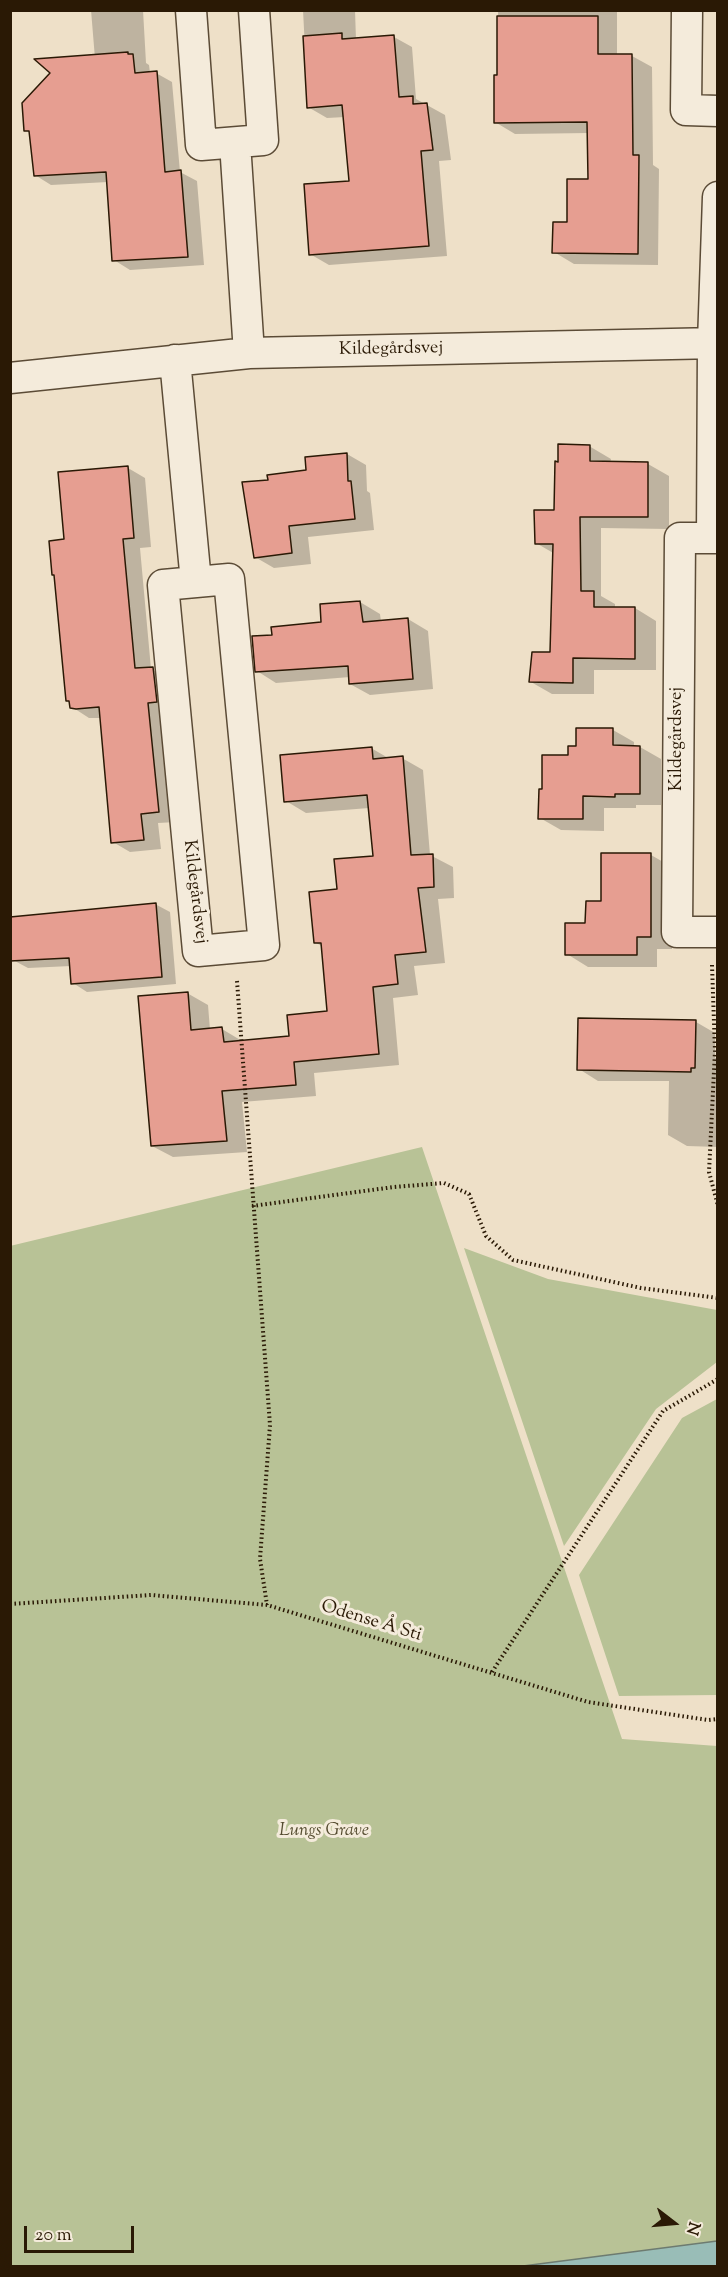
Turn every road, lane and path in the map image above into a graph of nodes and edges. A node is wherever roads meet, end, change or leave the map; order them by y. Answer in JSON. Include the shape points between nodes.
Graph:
{"nodes":[{"id":1,"x":191,"y":10,"type":"edge"},
{"id":2,"x":254,"y":10,"type":"edge"},
{"id":3,"x":687,"y":10,"type":"edge"},
{"id":4,"x":717,"y":111,"type":"edge"},
{"id":5,"x":235,"y":142,"type":"junction"},
{"id":6,"x":717,"y":197,"type":"edge"},
{"id":7,"x":715,"y":343,"type":"edge"},
{"id":8,"x":249,"y":353,"type":"junction"},
{"id":9,"x":174,"y":360,"type":"junction"},
{"id":10,"x":10,"y":378,"type":"edge"},
{"id":11,"x":715,"y":538,"type":"edge"},
{"id":12,"x":196,"y":582,"type":"junction"},
{"id":13,"x":715,"y":932,"type":"edge"},
{"id":14,"x":234,"y":948,"type":"junction"},
{"id":15,"x":252,"y":1206,"type":"junction"},
{"id":16,"x":717,"y":1206,"type":"edge"},
{"id":17,"x":717,"y":1298,"type":"edge"},
{"id":18,"x":717,"y":1378,"type":"edge"},
{"id":19,"x":10,"y":1604,"type":"edge"},
{"id":20,"x":267,"y":1605,"type":"junction"},
{"id":21,"x":492,"y":1672,"type":"junction"},
{"id":22,"x":717,"y":1719,"type":"edge"}],
"edges":[{"from":1,"to":5,"type":"street","via":[[201,145]]},
{"from":2,"to":5,"type":"street","via":[[263,140]]},
{"from":3,"to":4,"type":"street","via":[[686,110]]},
{"from":5,"to":8,"type":"street"},
{"from":6,"to":7,"type":"street","name":"Kildegårdsvej"},
{"from":7,"to":8,"type":"street","name":"Kildegårdsvej"},
{"from":7,"to":11,"type":"street","name":"Kildegårdsvej"},
{"from":8,"to":9,"type":"street","name":"Kildegårdsvej"},
{"from":9,"to":10,"type":"street","name":"Kildegårdsvej"},
{"from":9,"to":12,"type":"street"},
{"from":11,"to":13,"type":"street","name":"Kildegårdsvej","via":[[680,538],[677,932]]},
{"from":12,"to":14,"type":"street","name":"Kildegårdsvej","via":[[229,579],[264,945]]},
{"from":12,"to":14,"type":"street","name":"Kildegårdsvej","via":[[163,585],[198,951]]},
{"from":13,"to":16,"type":"path","via":[[709,1172]]},
{"from":14,"to":15,"type":"path"},
{"from":15,"to":17,"type":"path","via":[[444,1183],[469,1194],[486,1236],[513,1260],[640,1288]]},
{"from":15,"to":20,"type":"path","via":[[270,1425],[260,1559]]},
{"from":18,"to":21,"type":"path","via":[[663,1411]]},
{"from":19,"to":20,"type":"path","name":"Odense Å Sti","via":[[151,1595]]},
{"from":20,"to":21,"type":"path","name":"Odense Å Sti"},
{"from":21,"to":22,"type":"path","name":"Odense Å Sti","via":[[588,1702]]}]}
